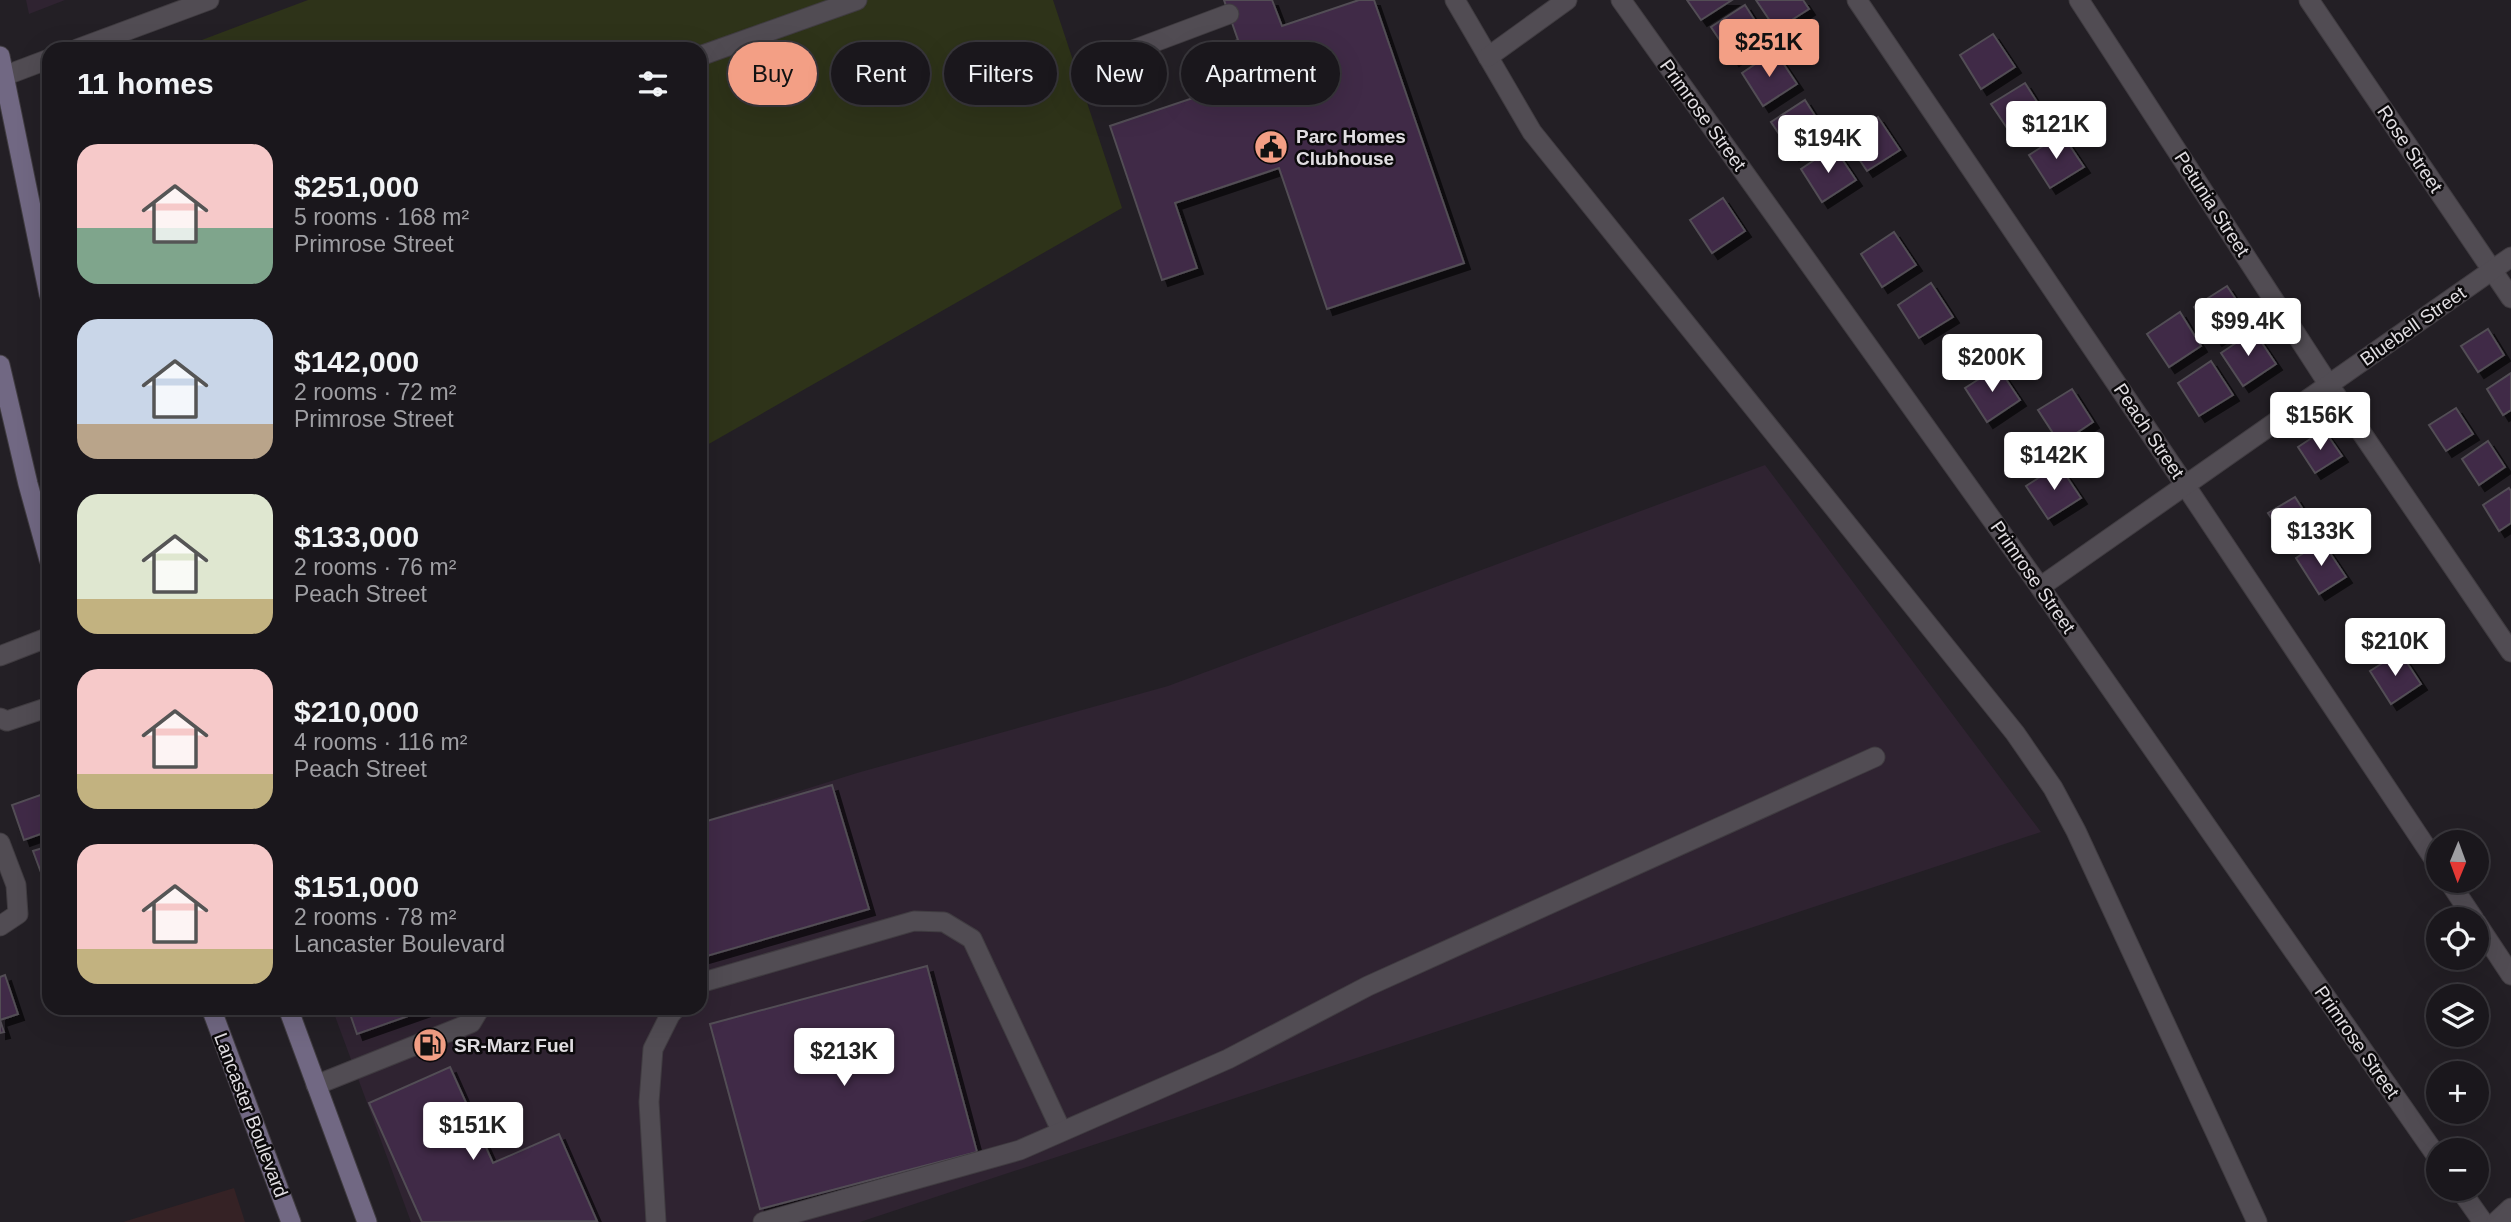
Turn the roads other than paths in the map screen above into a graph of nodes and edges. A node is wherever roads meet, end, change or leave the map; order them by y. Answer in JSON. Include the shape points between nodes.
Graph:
{"nodes":[{"id":1,"x":209,"y":0,"type":"edge"},
{"id":2,"x":857,"y":0,"type":"edge"},
{"id":3,"x":1455,"y":0,"type":"edge"},
{"id":4,"x":1567,"y":0,"type":"edge"},
{"id":5,"x":1621,"y":0,"type":"edge"},
{"id":6,"x":1857,"y":0,"type":"edge"},
{"id":7,"x":2079,"y":0,"type":"edge"},
{"id":8,"x":2309,"y":0,"type":"edge"},
{"id":9,"x":1229,"y":14,"type":"dead end"},
{"id":10,"x":96,"y":42,"type":"edge"},
{"id":11,"x":1154,"y":42,"type":"edge"},
{"id":12,"x":707,"y":54,"type":"edge"},
{"id":13,"x":0,"y":56,"type":"edge"},
{"id":14,"x":1488,"y":57,"type":"junction"},
{"id":15,"x":42,"y":62,"type":"edge"},
{"id":16,"x":4,"y":76,"type":"junction"},
{"id":17,"x":2511,"y":257,"type":"edge"},
{"id":18,"x":42,"y":260,"type":"edge"},
{"id":19,"x":2492,"y":271,"type":"junction"},
{"id":20,"x":2511,"y":298,"type":"edge"},
{"id":21,"x":0,"y":365,"type":"edge"},
{"id":22,"x":2329,"y":385,"type":"junction"},
{"id":23,"x":2185,"y":485,"type":"junction"},
{"id":24,"x":42,"y":535,"type":"edge"},
{"id":25,"x":2040,"y":587,"type":"junction"},
{"id":26,"x":42,"y":640,"type":"edge"},
{"id":27,"x":2511,"y":652,"type":"edge"},
{"id":28,"x":0,"y":656,"type":"edge"},
{"id":29,"x":42,"y":709,"type":"edge"},
{"id":30,"x":0,"y":718,"type":"edge"},
{"id":31,"x":1875,"y":757,"type":"dead end"},
{"id":32,"x":0,"y":843,"type":"edge"},
{"id":33,"x":2426,"y":846,"type":"edge"},
{"id":34,"x":0,"y":926,"type":"edge"},
{"id":35,"x":2489,"y":942,"type":"edge"},
{"id":36,"x":2511,"y":975,"type":"edge"},
{"id":37,"x":707,"y":982,"type":"edge"},
{"id":38,"x":214,"y":1015,"type":"edge"},
{"id":39,"x":291,"y":1015,"type":"edge"},
{"id":40,"x":476,"y":1015,"type":"edge"},
{"id":41,"x":670,"y":1015,"type":"edge"},
{"id":42,"x":316,"y":1085,"type":"junction"},
{"id":43,"x":1061,"y":1130,"type":"junction"},
{"id":44,"x":2426,"y":1141,"type":"edge"},
{"id":45,"x":2468,"y":1201,"type":"edge"},
{"id":46,"x":2511,"y":1208,"type":"edge"},
{"id":47,"x":291,"y":1222,"type":"edge"},
{"id":48,"x":367,"y":1222,"type":"edge"},
{"id":49,"x":656,"y":1222,"type":"edge"},
{"id":50,"x":763,"y":1222,"type":"edge"},
{"id":51,"x":2257,"y":1222,"type":"edge"},
{"id":52,"x":2483,"y":1222,"type":"edge"},
{"id":53,"x":2496,"y":1222,"type":"edge"}],
"edges":[{"from":1,"to":10,"type":"street"},
{"from":2,"to":12,"type":"street"},
{"from":3,"to":14,"type":"street"},
{"from":4,"to":14,"type":"street"},
{"from":5,"to":25,"type":"street","name":"Primrose Street"},
{"from":6,"to":23,"type":"street","name":"Peach Street"},
{"from":7,"to":22,"type":"street","name":"Petunia Street"},
{"from":8,"to":19,"type":"street","name":"Rose Street"},
{"from":9,"to":11,"type":"street"},
{"from":13,"to":16,"type":"main road"},
{"from":14,"to":51,"type":"street","via":[[1532,132],[2015,733],[2053,788]]},
{"from":15,"to":16,"type":"street"},
{"from":16,"to":18,"type":"main road"},
{"from":17,"to":19,"type":"street","name":"Bluebell Street"},
{"from":19,"to":20,"type":"street","name":"Rose Street"},
{"from":19,"to":22,"type":"street","name":"Bluebell Street"},
{"from":21,"to":24,"type":"main road"},
{"from":22,"to":23,"type":"street","name":"Bluebell Street"},
{"from":22,"to":27,"type":"street","name":"Petunia Street"},
{"from":23,"to":25,"type":"street","name":"Bluebell Street"},
{"from":23,"to":33,"type":"street","name":"Peach Street"},
{"from":25,"to":44,"type":"street","name":"Primrose Street"},
{"from":26,"to":28,"type":"street"},
{"from":29,"to":30,"type":"street","via":[[7,721]]},
{"from":31,"to":43,"type":"street","via":[[1368,986],[1228,1059]]},
{"from":32,"to":34,"type":"street","via":[[16,885],[18,914]]},
{"from":35,"to":36,"type":"street"},
{"from":37,"to":43,"type":"street","via":[[914,921],[944,922],[972,939]]},
{"from":38,"to":47,"type":"main road","name":"Lancaster Boulevard"},
{"from":39,"to":42,"type":"main road"},
{"from":40,"to":42,"type":"street","via":[[471,1023]]},
{"from":41,"to":49,"type":"street","via":[[653,1049],[649,1102]]},
{"from":42,"to":48,"type":"main road"},
{"from":43,"to":50,"type":"street","via":[[1020,1150]]},
{"from":45,"to":52,"type":"street"},
{"from":46,"to":53,"type":"street"}]}
